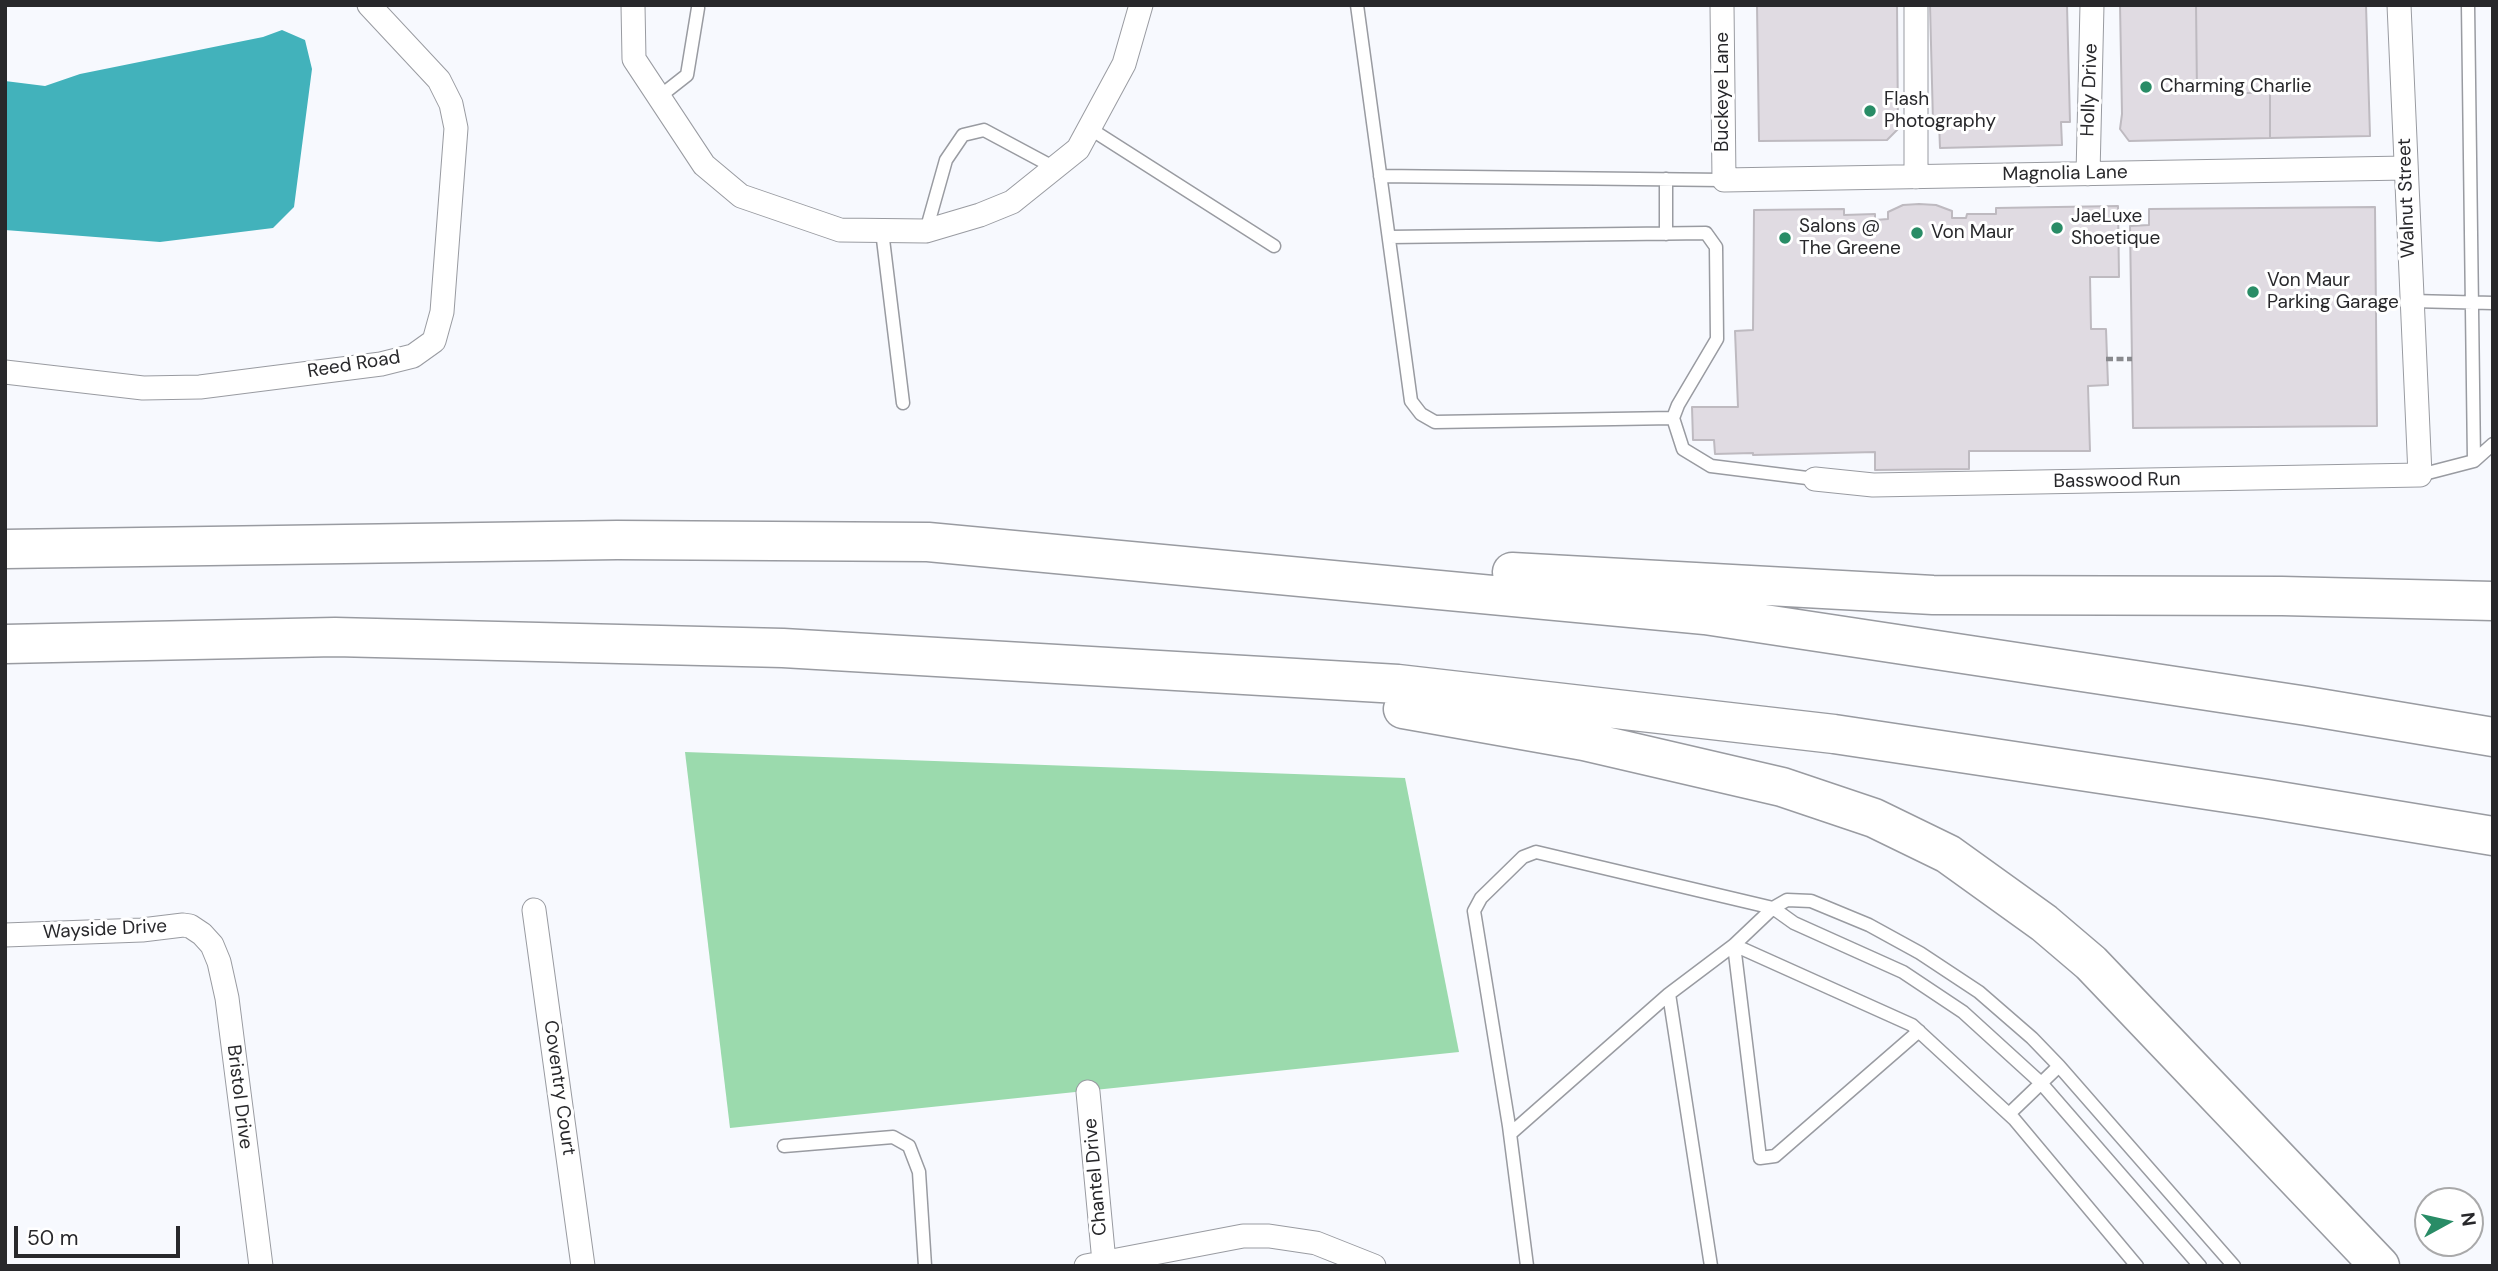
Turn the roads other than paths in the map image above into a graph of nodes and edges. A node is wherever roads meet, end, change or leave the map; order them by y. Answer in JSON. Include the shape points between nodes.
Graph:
{"nodes":[{"id":1,"x":369,"y":5,"type":"edge"},
{"id":2,"x":633,"y":5,"type":"edge"},
{"id":3,"x":1141,"y":5,"type":"edge"},
{"id":4,"x":1357,"y":5,"type":"edge"},
{"id":5,"x":1722,"y":5,"type":"edge"},
{"id":6,"x":1916,"y":5,"type":"edge"},
{"id":7,"x":2092,"y":5,"type":"edge"},
{"id":8,"x":2399,"y":5,"type":"edge"},
{"id":9,"x":2468,"y":5,"type":"edge"},
{"id":10,"x":698,"y":8,"type":"dead end"},
{"id":11,"x":659,"y":97,"type":"junction"},
{"id":12,"x":1089,"y":128,"type":"junction"},
{"id":13,"x":1055,"y":168,"type":"junction"},
{"id":14,"x":2406,"y":168,"type":"junction"},
{"id":15,"x":2088,"y":174,"type":"junction"},
{"id":16,"x":1380,"y":176,"type":"junction"},
{"id":17,"x":1916,"y":177,"type":"junction"},
{"id":18,"x":1666,"y":179,"type":"junction"},
{"id":19,"x":1724,"y":180,"type":"junction"},
{"id":20,"x":881,"y":231,"type":"junction"},
{"id":21,"x":926,"y":231,"type":"junction"},
{"id":22,"x":1666,"y":234,"type":"junction"},
{"id":23,"x":1389,"y":237,"type":"junction"},
{"id":24,"x":1274,"y":246,"type":"dead end"},
{"id":25,"x":2412,"y":302,"type":"junction"},
{"id":26,"x":2472,"y":303,"type":"junction"},
{"id":27,"x":2493,"y":303,"type":"edge"},
{"id":28,"x":5,"y":372,"type":"edge"},
{"id":29,"x":903,"y":403,"type":"dead end"},
{"id":30,"x":1673,"y":418,"type":"junction"},
{"id":31,"x":2493,"y":444,"type":"edge"},
{"id":32,"x":2474,"y":461,"type":"junction"},
{"id":33,"x":2420,"y":475,"type":"junction"},
{"id":34,"x":1815,"y":479,"type":"joint"},
{"id":35,"x":928,"y":542,"type":"junction"},
{"id":36,"x":5,"y":549,"type":"edge"},
{"id":37,"x":2493,"y":586,"type":"edge"},
{"id":38,"x":2282,"y":596,"type":"junction"},
{"id":39,"x":2493,"y":601,"type":"edge"},
{"id":40,"x":5,"y":644,"type":"edge"},
{"id":41,"x":1131,"y":668,"type":"junction"},
{"id":42,"x":2493,"y":737,"type":"edge"},
{"id":43,"x":2493,"y":836,"type":"edge"},
{"id":44,"x":1773,"y":908,"type":"junction"},
{"id":45,"x":534,"y":910,"type":"dead end"},
{"id":46,"x":202,"y":934,"type":"joint"},
{"id":47,"x":5,"y":935,"type":"edge"},
{"id":48,"x":1734,"y":946,"type":"junction"},
{"id":49,"x":1669,"y":994,"type":"junction"},
{"id":50,"x":1919,"y":1031,"type":"junction"},
{"id":51,"x":2059,"y":1066,"type":"junction"},
{"id":52,"x":2041,"y":1083,"type":"junction"},
{"id":53,"x":1088,"y":1092,"type":"dead end"},
{"id":54,"x":2009,"y":1114,"type":"junction"},
{"id":55,"x":1510,"y":1134,"type":"junction"},
{"id":56,"x":784,"y":1146,"type":"dead end"},
{"id":57,"x":1095,"y":1264,"type":"edge"},
{"id":58,"x":261,"y":1266,"type":"edge"},
{"id":59,"x":583,"y":1266,"type":"edge"},
{"id":60,"x":925,"y":1266,"type":"edge"},
{"id":61,"x":1374,"y":1266,"type":"edge"},
{"id":62,"x":1527,"y":1266,"type":"edge"},
{"id":63,"x":1711,"y":1266,"type":"edge"},
{"id":64,"x":2137,"y":1266,"type":"edge"},
{"id":65,"x":2200,"y":1266,"type":"edge"},
{"id":66,"x":2234,"y":1266,"type":"edge"},
{"id":67,"x":2380,"y":1266,"type":"edge"}],
"edges":[{"from":1,"to":28,"type":"street","name":"Reed Road","via":[[439,80],[452,104],[456,128],[442,312],[434,341],[413,356],[381,363],[200,387],[144,388]]},
{"from":2,"to":11,"type":"street","via":[[634,59]]},
{"from":3,"to":12,"type":"street","via":[[1124,64]]},
{"from":4,"to":16,"type":"lane"},
{"from":5,"to":19,"type":"street","name":"Buckeye Lane"},
{"from":6,"to":17,"type":"street"},
{"from":7,"to":15,"type":"street","name":"Holly Drive"},
{"from":8,"to":14,"type":"street","name":"Walnut Street"},
{"from":9,"to":26,"type":"lane"},
{"from":10,"to":11,"type":"lane","via":[[687,75]]},
{"from":11,"to":20,"type":"street","via":[[704,165],[741,196],[839,230]]},
{"from":12,"to":13,"type":"street","via":[[1077,149]]},
{"from":12,"to":24,"type":"lane"},
{"from":13,"to":21,"type":"street","via":[[1012,202]]},
{"from":13,"to":21,"type":"lane","via":[[984,130],[963,135],[946,160]]},
{"from":14,"to":15,"type":"street","name":"Magnolia Lane"},
{"from":14,"to":25,"type":"street","name":"Walnut Street"},
{"from":15,"to":17,"type":"street","name":"Magnolia Lane"},
{"from":16,"to":18,"type":"lane"},
{"from":16,"to":23,"type":"lane"},
{"from":17,"to":19,"type":"street","name":"Magnolia Lane"},
{"from":18,"to":19,"type":"lane"},
{"from":18,"to":22,"type":"lane"},
{"from":20,"to":21,"type":"street"},
{"from":20,"to":29,"type":"lane"},
{"from":22,"to":23,"type":"lane"},
{"from":22,"to":30,"type":"lane","via":[[1706,233],[1716,247],[1717,339]]},
{"from":23,"to":30,"type":"lane","via":[[1411,401],[1421,414],[1435,422]]},
{"from":25,"to":26,"type":"lane"},
{"from":25,"to":33,"type":"street","name":"Walnut Street"},
{"from":26,"to":27,"type":"lane"},
{"from":26,"to":32,"type":"lane"},
{"from":30,"to":34,"type":"lane","via":[[1683,449],[1711,466]]},
{"from":31,"to":32,"type":"lane"},
{"from":32,"to":33,"type":"lane"},
{"from":33,"to":34,"type":"street","name":"Basswood Run","via":[[1873,485]]},
{"from":35,"to":36,"type":"highway","via":[[617,540]]},
{"from":35,"to":38,"type":"highway","via":[[1933,596]]},
{"from":35,"to":42,"type":"highway","via":[[1704,615]]},
{"from":37,"to":38,"type":"highway"},
{"from":38,"to":39,"type":"highway"},
{"from":40,"to":41,"type":"highway","via":[[348,637],[783,648]]},
{"from":41,"to":43,"type":"highway","via":[[1398,684],[1834,734]]},
{"from":41,"to":67,"type":"highway","via":[[1584,741],[1782,787],[1842,805],[1917,837],[1990,882],[2091,963]]},
{"from":44,"to":48,"type":"lane"},
{"from":44,"to":51,"type":"lane","via":[[1787,900],[1811,901],[1920,953],[1979,992]]},
{"from":44,"to":52,"type":"lane","via":[[1794,923],[1903,972],[1963,1012]]},
{"from":44,"to":55,"type":"lane","via":[[1536,852],[1523,857],[1481,898],[1474,911]]},
{"from":45,"to":59,"type":"street","name":"Coventry Court"},
{"from":46,"to":47,"type":"street","name":"Wayside Drive","via":[[183,925]]},
{"from":46,"to":58,"type":"street","name":"Bristol Drive","via":[[219,962],[227,998]]},
{"from":48,"to":49,"type":"lane"},
{"from":48,"to":50,"type":"lane"},
{"from":48,"to":50,"type":"lane","via":[[1760,1158],[1774,1156]]},
{"from":49,"to":55,"type":"lane"},
{"from":49,"to":63,"type":"lane"},
{"from":50,"to":54,"type":"lane"},
{"from":51,"to":52,"type":"lane"},
{"from":51,"to":66,"type":"lane"},
{"from":52,"to":54,"type":"lane"},
{"from":52,"to":65,"type":"lane"},
{"from":53,"to":57,"type":"street","name":"Chantel Drive"},
{"from":54,"to":64,"type":"lane"},
{"from":55,"to":62,"type":"lane"},
{"from":56,"to":60,"type":"lane","via":[[893,1137],[909,1146],[919,1172]]},
{"from":57,"to":61,"type":"street","via":[[1243,1236],[1269,1236],[1316,1242]]}]}
